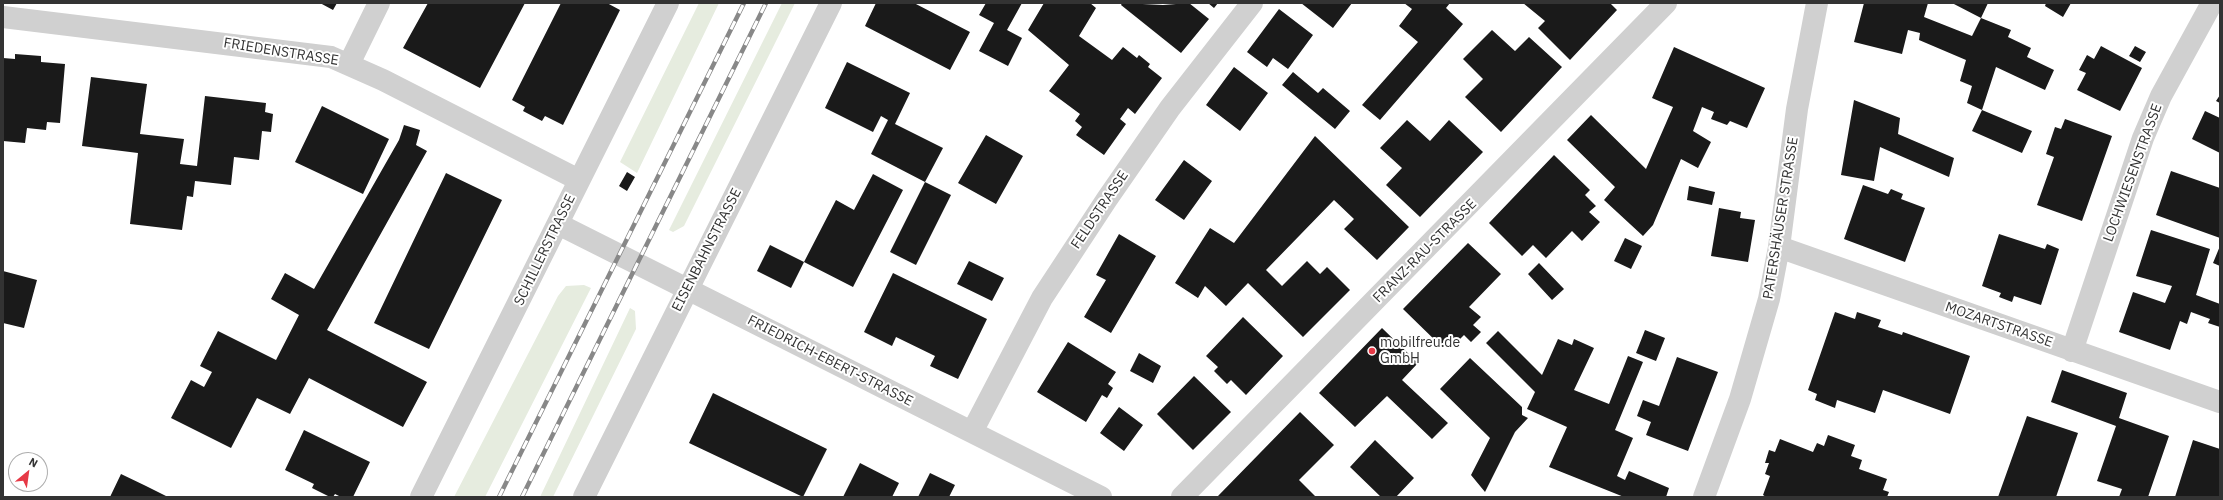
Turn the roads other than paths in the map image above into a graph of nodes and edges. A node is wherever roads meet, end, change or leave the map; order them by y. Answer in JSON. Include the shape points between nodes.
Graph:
{"nodes":[{"id":1,"x":379,"y":3,"type":"edge"},
{"id":2,"x":668,"y":3,"type":"edge"},
{"id":3,"x":831,"y":3,"type":"edge"},
{"id":4,"x":1252,"y":3,"type":"edge"},
{"id":5,"x":1666,"y":3,"type":"edge"},
{"id":6,"x":1817,"y":3,"type":"edge"},
{"id":7,"x":2212,"y":3,"type":"edge"},
{"id":8,"x":3,"y":17,"type":"edge"},
{"id":9,"x":349,"y":64,"type":"junction"},
{"id":10,"x":580,"y":180,"type":"junction"},
{"id":11,"x":558,"y":224,"type":"junction"},
{"id":12,"x":1779,"y":247,"type":"junction"},
{"id":13,"x":688,"y":289,"type":"junction"},
{"id":14,"x":2072,"y":351,"type":"junction"},
{"id":15,"x":2220,"y":402,"type":"edge"},
{"id":16,"x":972,"y":432,"type":"junction"},
{"id":17,"x":421,"y":497,"type":"edge"},
{"id":18,"x":584,"y":497,"type":"edge"},
{"id":19,"x":1101,"y":497,"type":"edge"},
{"id":20,"x":1182,"y":497,"type":"edge"},
{"id":21,"x":1704,"y":497,"type":"edge"}],
"edges":[{"from":1,"to":9,"type":"street"},
{"from":2,"to":10,"type":"street","name":"SCHILLERSTRASSE"},
{"from":3,"to":13,"type":"street","name":"EISENBAHNSTRASSE"},
{"from":4,"to":16,"type":"street","name":"FELDSTRASSE","via":[[1170,108],[1042,298]]},
{"from":5,"to":20,"type":"street","name":"FRANZ-RAU-STRASSE"},
{"from":6,"to":12,"type":"street","name":"PATERSHÄUSER STRASSE","via":[[1797,109]]},
{"from":7,"to":14,"type":"street","name":"LOCHWIESENSTRASSE","via":[[2161,96],[2143,138]]},
{"from":8,"to":9,"type":"street","name":"FRIEDENSTRASSE","via":[[312,54],[331,57]]},
{"from":9,"to":10,"type":"street","name":"FRIEDENSTRASSE"},
{"from":10,"to":11,"type":"street","name":"SCHILLERSTRASSE"},
{"from":11,"to":13,"type":"street","name":"FRIEDRICH-EBERT-STRASSE"},
{"from":11,"to":17,"type":"street","name":"SCHILLERSTRASSE"},
{"from":12,"to":14,"type":"street","name":"MOZARTSTRASSE"},
{"from":12,"to":21,"type":"street","name":"PATERSHÄUSER STRASSE","via":[[1768,299],[1740,399]]},
{"from":13,"to":16,"type":"street","name":"FRIEDRICH-EBERT-STRASSE"},
{"from":13,"to":18,"type":"street","name":"EISENBAHNSTRASSE"},
{"from":14,"to":15,"type":"street","name":"MOZARTSTRASSE"},
{"from":16,"to":19,"type":"street","name":"FRIEDRICH-EBERT-STRASSE"}]}
